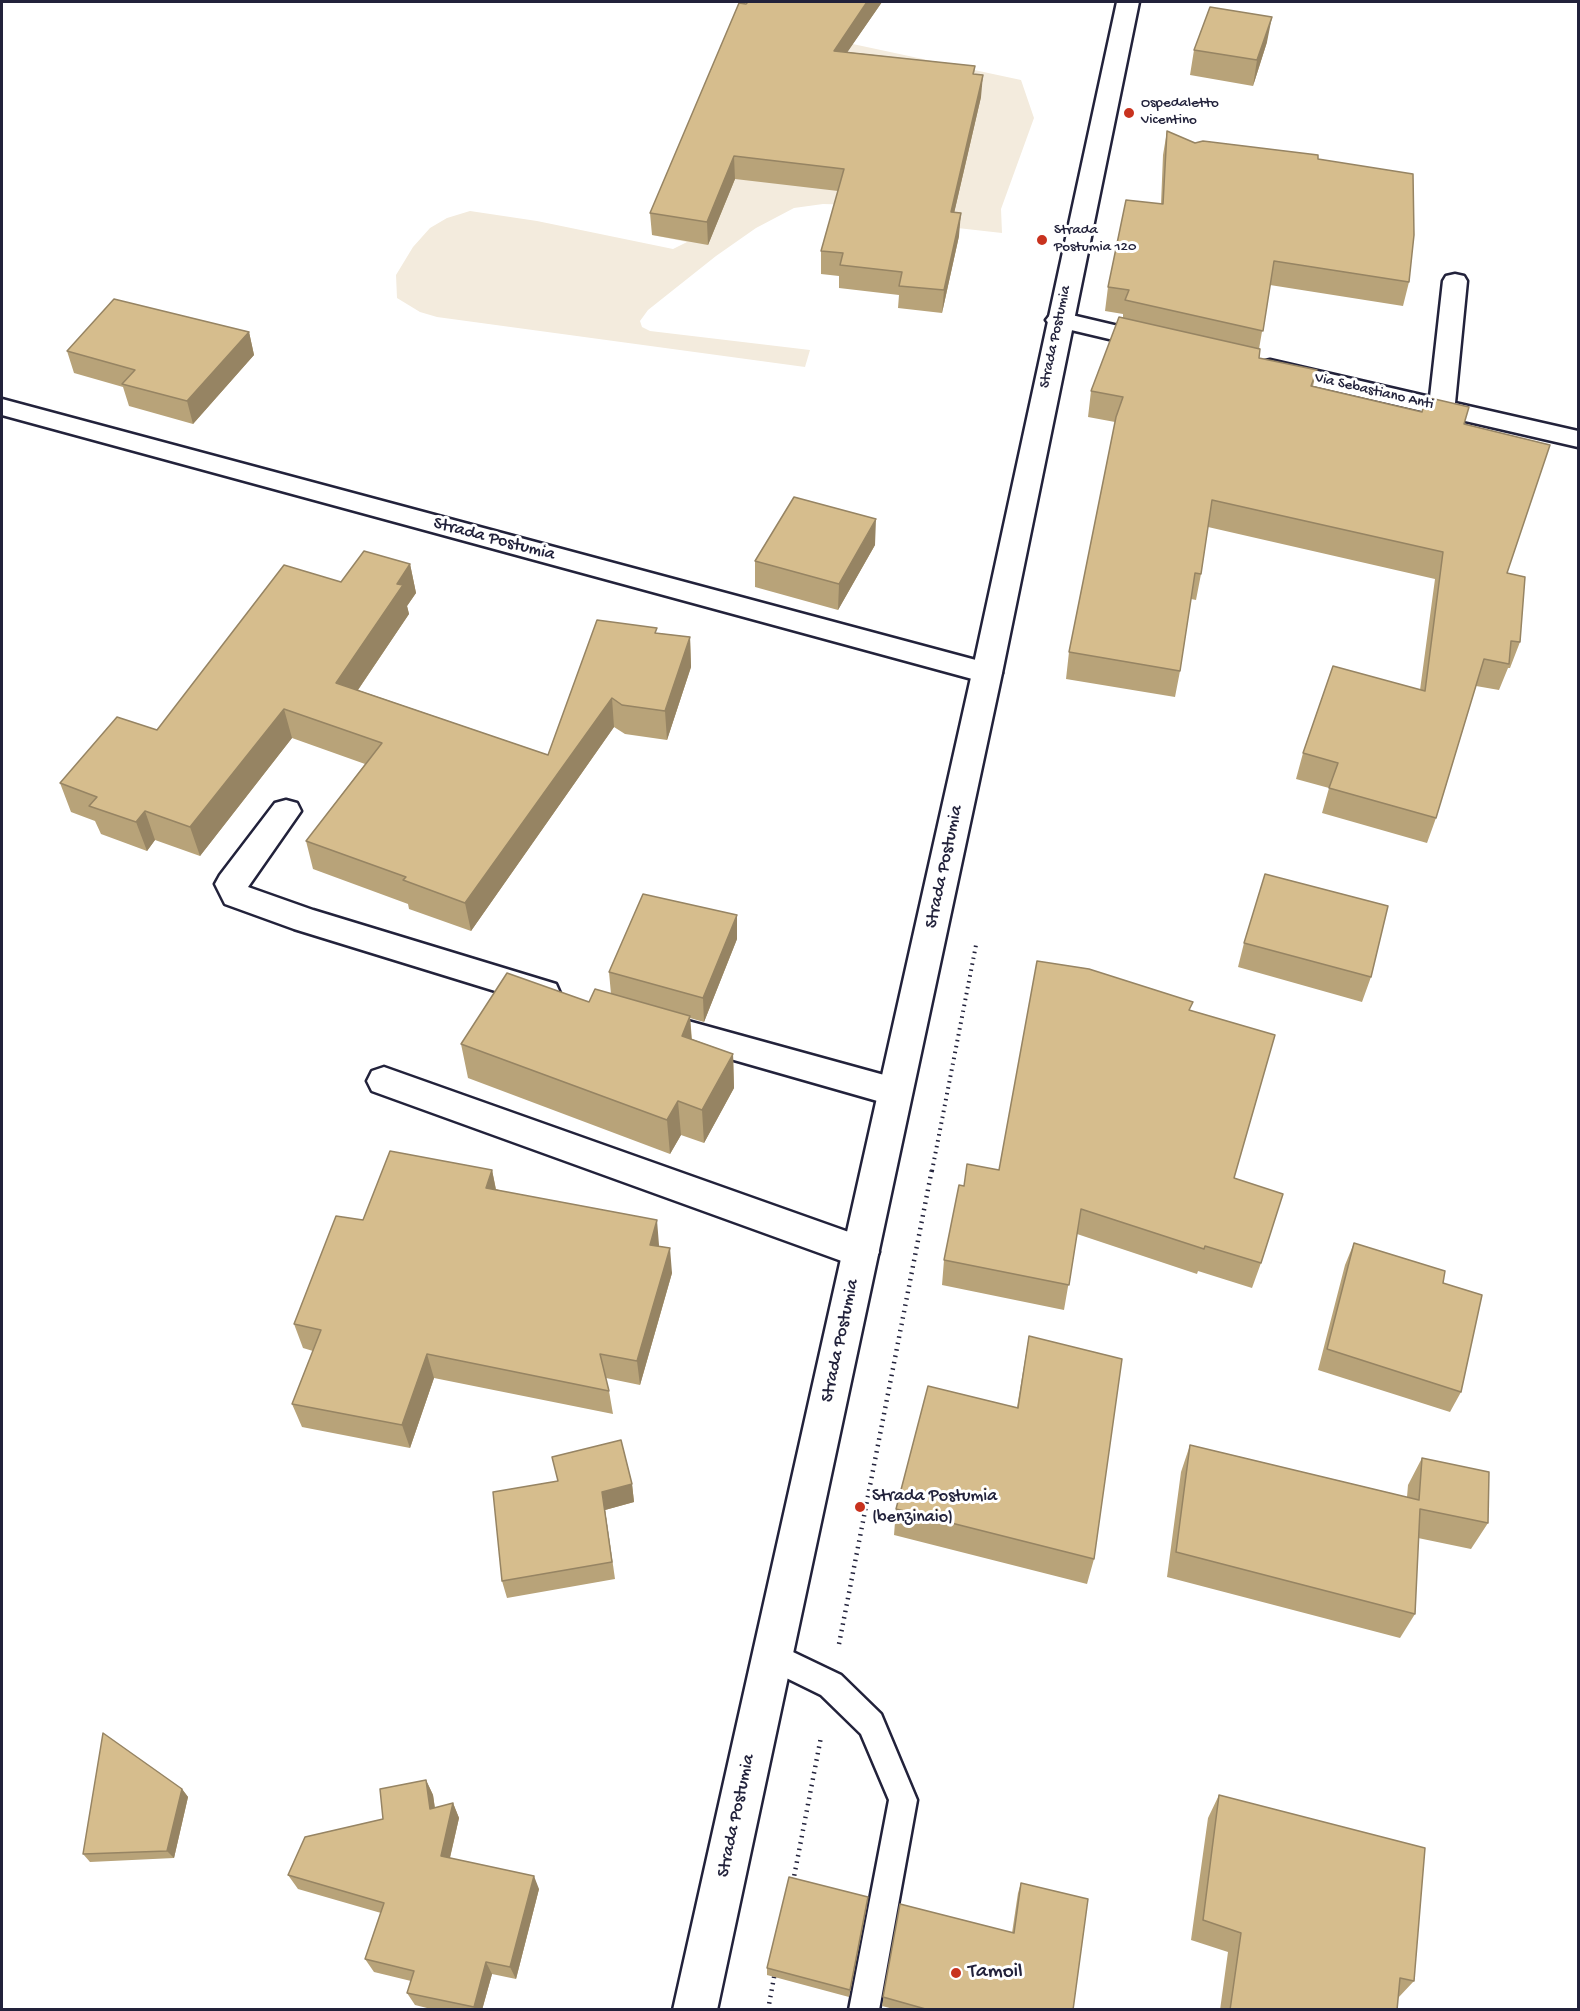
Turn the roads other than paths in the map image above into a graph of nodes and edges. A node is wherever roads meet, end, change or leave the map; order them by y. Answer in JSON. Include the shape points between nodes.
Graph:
{"nodes":[{"id":1,"x":1128,"y":2,"type":"edge"},
{"id":2,"x":1455,"y":281,"type":"dead end"},
{"id":3,"x":1059,"y":320,"type":"junction"},
{"id":4,"x":1177,"y":347,"type":"edge"},
{"id":5,"x":1246,"y":363,"type":"edge"},
{"id":6,"x":2,"y":407,"type":"edge"},
{"id":7,"x":1442,"y":407,"type":"junction"},
{"id":8,"x":1578,"y":438,"type":"edge"},
{"id":9,"x":987,"y":673,"type":"junction"},
{"id":10,"x":286,"y":811,"type":"dead end"},
{"id":11,"x":568,"y":1000,"type":"edge"},
{"id":12,"x":624,"y":1017,"type":"edge"},
{"id":13,"x":384,"y":1081,"type":"dead end"},
{"id":14,"x":895,"y":1092,"type":"junction"},
{"id":15,"x":861,"y":1252,"type":"junction"},
{"id":16,"x":772,"y":1656,"type":"junction"},
{"id":17,"x":695,"y":2010,"type":"edge"},
{"id":18,"x":864,"y":2010,"type":"edge"}],
"edges":[{"from":1,"to":3,"type":"street","name":"Strada Postumia"},
{"from":2,"to":7,"type":"street","name":"Via Sebastiano Anti"},
{"from":3,"to":4,"type":"street"},
{"from":3,"to":9,"type":"street","name":"Strada Postumia"},
{"from":5,"to":7,"type":"street","name":"Via Sebastiano Anti"},
{"from":6,"to":9,"type":"street","name":"Strada Postumia"},
{"from":7,"to":8,"type":"street","name":"Via Sebastiano Anti"},
{"from":9,"to":14,"type":"street","name":"Strada Postumia"},
{"from":10,"to":11,"type":"street","via":[[231,884],[236,895],[304,920]]},
{"from":12,"to":14,"type":"street"},
{"from":13,"to":15,"type":"street"},
{"from":14,"to":15,"type":"street","name":"Strada Postumia"},
{"from":15,"to":16,"type":"street","name":"Strada Postumia"},
{"from":16,"to":17,"type":"street","name":"Strada Postumia"},
{"from":16,"to":18,"type":"lane","via":[[831,1684],[871,1724],[903,1800]]}]}
